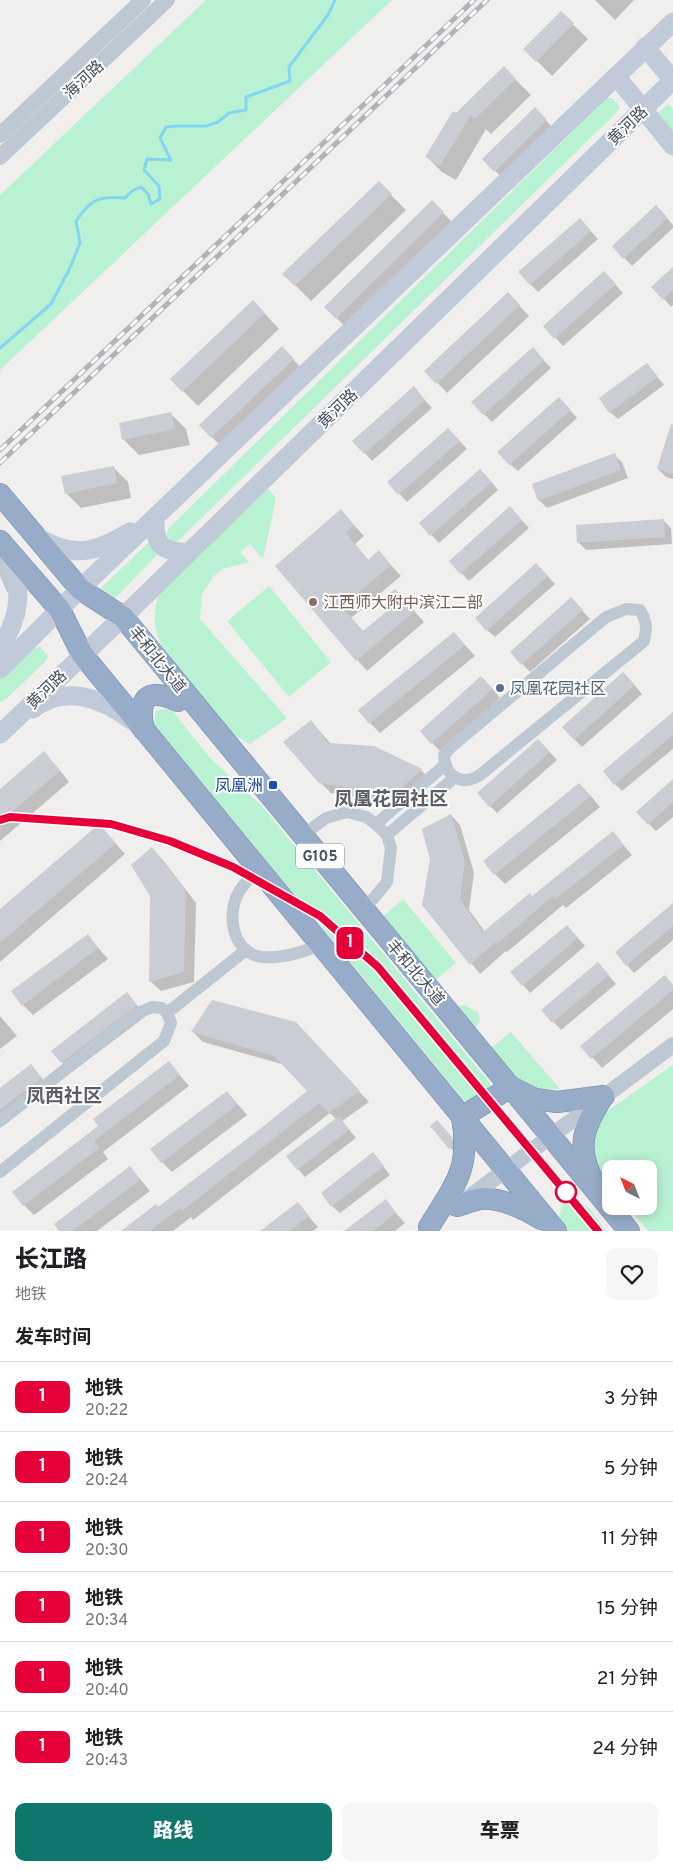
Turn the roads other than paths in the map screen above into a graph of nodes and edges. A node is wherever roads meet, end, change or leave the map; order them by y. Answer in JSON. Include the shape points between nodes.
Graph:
{"nodes":[{"id":1,"x":143,"y":0,"type":"edge"},
{"id":2,"x":167,"y":0,"type":"edge"},
{"id":3,"x":673,"y":22,"type":"edge"},
{"id":4,"x":645,"y":47,"type":"junction"},
{"id":5,"x":616,"y":76,"type":"junction"},
{"id":6,"x":671,"y":87,"type":"edge"},
{"id":7,"x":643,"y":109,"type":"junction"},
{"id":8,"x":0,"y":135,"type":"edge"},
{"id":9,"x":673,"y":146,"type":"edge"},
{"id":10,"x":0,"y":157,"type":"edge"},
{"id":11,"x":0,"y":494,"type":"edge"},
{"id":12,"x":155,"y":518,"type":"junction"},
{"id":13,"x":35,"y":536,"type":"junction"},
{"id":14,"x":3,"y":552,"type":"edge"},
{"id":15,"x":188,"y":554,"type":"junction"},
{"id":16,"x":80,"y":589,"type":"junction"},
{"id":17,"x":60,"y":610,"type":"junction"},
{"id":18,"x":119,"y":620,"type":"junction"},
{"id":19,"x":0,"y":648,"type":"edge"},
{"id":20,"x":82,"y":654,"type":"junction"},
{"id":21,"x":0,"y":669,"type":"edge"},
{"id":22,"x":178,"y":702,"type":"junction"},
{"id":23,"x":0,"y":718,"type":"edge"},
{"id":24,"x":0,"y":728,"type":"edge"},
{"id":25,"x":144,"y":730,"type":"junction"},
{"id":26,"x":0,"y":734,"type":"edge"},
{"id":27,"x":445,"y":765,"type":"junction"},
{"id":28,"x":455,"y":777,"type":"junction"},
{"id":29,"x":272,"y":798,"type":"junction"},
{"id":30,"x":376,"y":824,"type":"junction"},
{"id":31,"x":303,"y":835,"type":"junction"},
{"id":32,"x":387,"y":835,"type":"junction"},
{"id":33,"x":258,"y":868,"type":"junction"},
{"id":34,"x":363,"y":908,"type":"junction"},
{"id":35,"x":321,"y":946,"type":"junction"},
{"id":36,"x":243,"y":947,"type":"junction"},
{"id":37,"x":165,"y":1011,"type":"junction"},
{"id":38,"x":673,"y":1045,"type":"edge"},
{"id":39,"x":511,"y":1087,"type":"junction"},
{"id":40,"x":603,"y":1097,"type":"junction"},
{"id":41,"x":462,"y":1117,"type":"junction"},
{"id":42,"x":0,"y":1122,"type":"edge"},
{"id":43,"x":545,"y":1140,"type":"junction"},
{"id":44,"x":506,"y":1170,"type":"junction"},
{"id":45,"x":0,"y":1172,"type":"edge"},
{"id":46,"x":601,"y":1196,"type":"junction"},
{"id":47,"x":457,"y":1206,"type":"junction"},
{"id":48,"x":427,"y":1229,"type":"edge"},
{"id":49,"x":554,"y":1229,"type":"edge"},
{"id":50,"x":612,"y":1231,"type":"edge"},
{"id":51,"x":629,"y":1231,"type":"edge"}],
"edges":[{"from":1,"to":8,"type":"street","name":"海河路"},
{"from":2,"to":10,"type":"street","name":"海河路"},
{"from":3,"to":4,"type":"main road"},
{"from":4,"to":5,"type":"main road"},
{"from":4,"to":6,"type":"main road"},
{"from":5,"to":7,"type":"main road"},
{"from":5,"to":12,"type":"main road"},
{"from":6,"to":7,"type":"main road","name":"黄河路"},
{"from":7,"to":9,"type":"main road"},
{"from":7,"to":15,"type":"main road","name":"黄河路"},
{"from":11,"to":13,"type":"highway","name":"丰和北大道","number":"G105"},
{"from":12,"to":13,"type":"main road","via":[[110,544],[83,552],[54,547]]},
{"from":12,"to":15,"type":"main road","via":[[157,541],[172,552]]},
{"from":12,"to":16,"type":"main road"},
{"from":13,"to":16,"type":"highway","name":"丰和北大道","number":"G105"},
{"from":14,"to":17,"type":"highway"},
{"from":14,"to":19,"type":"main road","via":[[18,576],[18,598],[12,630]]},
{"from":15,"to":18,"type":"main road","name":"黄河路"},
{"from":16,"to":17,"type":"main road"},
{"from":16,"to":18,"type":"highway","name":"丰和北大道","number":"G105"},
{"from":17,"to":20,"type":"highway"},
{"from":17,"to":21,"type":"main road"},
{"from":18,"to":20,"type":"main road","name":"黄河路"},
{"from":18,"to":22,"type":"highway"},
{"from":18,"to":29,"type":"highway","name":"丰和北大道","number":"G105"},
{"from":20,"to":25,"type":"highway"},
{"from":20,"to":26,"type":"main road","name":"黄河路"},
{"from":22,"to":25,"type":"highway","via":[[154,694],[146,700],[141,715]]},
{"from":22,"to":29,"type":"highway","via":[[217,751]]},
{"from":23,"to":24,"type":"main road"},
{"from":25,"to":26,"type":"main road","via":[[114,707],[66,695],[41,702]]},
{"from":25,"to":33,"type":"highway"},
{"from":27,"to":28,"type":"street"},
{"from":27,"to":28,"type":"street","via":[[444,755],[450,748],[606,617],[626,608],[640,610],[647,627],[644,641],[472,780]]},
{"from":27,"to":30,"type":"street"},
{"from":28,"to":32,"type":"street"},
{"from":29,"to":31,"type":"highway","name":"丰和北大道","number":"G105"},
{"from":30,"to":31,"type":"street","via":[[347,812],[326,818]]},
{"from":30,"to":32,"type":"street"},
{"from":31,"to":34,"type":"highway","name":"丰和北大道","number":"G105"},
{"from":32,"to":34,"type":"street","via":[[391,848],[387,882]]},
{"from":33,"to":35,"type":"highway"},
{"from":33,"to":36,"type":"street","via":[[239,892],[232,909],[232,924]]},
{"from":34,"to":39,"type":"highway","name":"丰和北大道","number":"G105"},
{"from":35,"to":36,"type":"street","via":[[273,958],[259,956]]},
{"from":35,"to":41,"type":"highway"},
{"from":36,"to":37,"type":"street"},
{"from":37,"to":42,"type":"street","via":[[152,1007],[136,1014]]},
{"from":37,"to":45,"type":"street","via":[[171,1024],[164,1041]]},
{"from":38,"to":40,"type":"street"},
{"from":39,"to":40,"type":"highway","via":[[536,1099],[557,1102]]},
{"from":39,"to":41,"type":"highway"},
{"from":39,"to":43,"type":"highway","name":"丰和北大道","number":"G105"},
{"from":40,"to":43,"type":"street"},
{"from":40,"to":46,"type":"highway","via":[[585,1129],[582,1146],[586,1167]]},
{"from":41,"to":44,"type":"highway"},
{"from":41,"to":48,"type":"highway","via":[[465,1159],[458,1180]]},
{"from":43,"to":44,"type":"street"},
{"from":43,"to":46,"type":"highway","name":"丰和北大道","number":"G105"},
{"from":43,"to":50,"type":"highway"},
{"from":44,"to":47,"type":"street"},
{"from":44,"to":49,"type":"highway"},
{"from":46,"to":51,"type":"highway","name":"丰和北大道","number":"G105"},
{"from":47,"to":48,"type":"street"},
{"from":47,"to":49,"type":"highway","via":[[481,1199],[497,1201],[522,1208]]}]}
